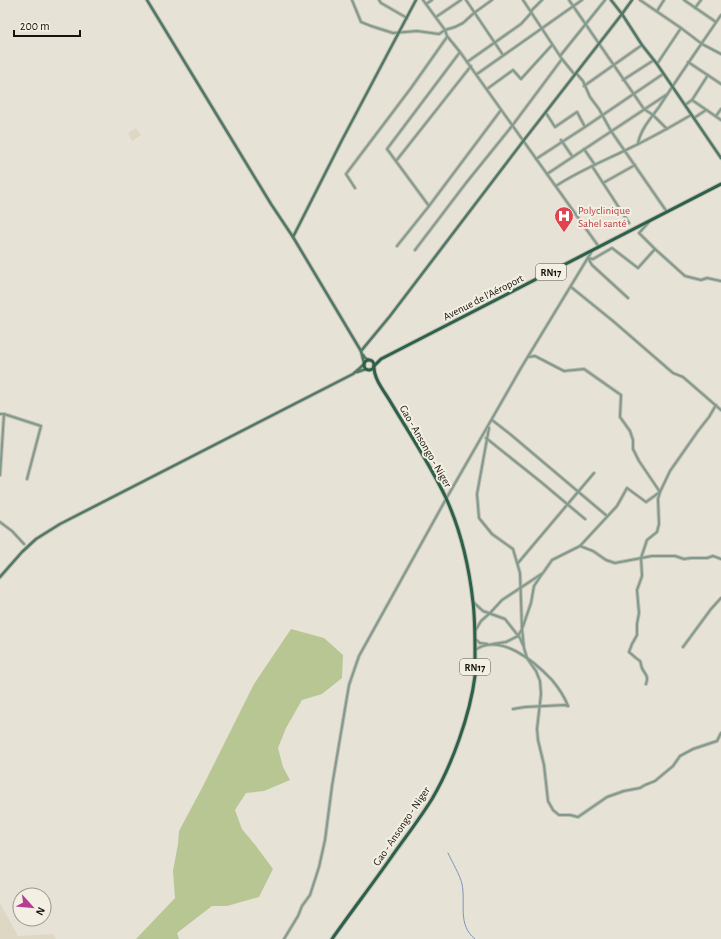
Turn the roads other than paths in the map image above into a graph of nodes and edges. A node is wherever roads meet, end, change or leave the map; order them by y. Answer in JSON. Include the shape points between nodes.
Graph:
{"nodes":[{"id":1,"x":147,"y":0,"type":"edge"},
{"id":2,"x":352,"y":0,"type":"edge"},
{"id":3,"x":379,"y":0,"type":"edge"},
{"id":4,"x":416,"y":0,"type":"edge"},
{"id":5,"x":423,"y":0,"type":"edge"},
{"id":6,"x":432,"y":0,"type":"edge"},
{"id":7,"x":461,"y":0,"type":"edge"},
{"id":8,"x":466,"y":0,"type":"edge"},
{"id":9,"x":492,"y":0,"type":"edge"},
{"id":10,"x":523,"y":0,"type":"edge"},
{"id":11,"x":542,"y":0,"type":"edge"},
{"id":12,"x":569,"y":0,"type":"edge"},
{"id":13,"x":582,"y":0,"type":"edge"},
{"id":14,"x":604,"y":0,"type":"edge"},
{"id":15,"x":611,"y":0,"type":"edge"},
{"id":16,"x":632,"y":0,"type":"edge"},
{"id":17,"x":640,"y":0,"type":"edge"},
{"id":18,"x":664,"y":0,"type":"edge"},
{"id":19,"x":684,"y":0,"type":"edge"},
{"id":20,"x":701,"y":0,"type":"edge"},
{"id":21,"x":426,"y":4,"type":"junction"},
{"id":22,"x":573,"y":6,"type":"junction"},
{"id":23,"x":695,"y":8,"type":"junction"},
{"id":24,"x":656,"y":11,"type":"junction"},
{"id":25,"x":474,"y":13,"type":"junction"},
{"id":26,"x":531,"y":13,"type":"junction"},
{"id":27,"x":622,"y":14,"type":"junction"},
{"id":28,"x":721,"y":15,"type":"edge"},
{"id":29,"x":436,"y":17,"type":"junction"},
{"id":30,"x":407,"y":18,"type":"junction"},
{"id":31,"x":716,"y":22,"type":"junction"},
{"id":32,"x":585,"y":24,"type":"junction"},
{"id":33,"x":541,"y":28,"type":"junction"},
{"id":34,"x":681,"y":28,"type":"junction"},
{"id":35,"x":445,"y":30,"type":"junction"},
{"id":36,"x":399,"y":32,"type":"junction"},
{"id":37,"x":447,"y":36,"type":"junction"},
{"id":38,"x":495,"y":43,"type":"junction"},
{"id":39,"x":599,"y":44,"type":"junction"},
{"id":40,"x":702,"y":44,"type":"junction"},
{"id":41,"x":552,"y":45,"type":"junction"},
{"id":42,"x":642,"y":46,"type":"junction"},
{"id":43,"x":460,"y":52,"type":"junction"},
{"id":44,"x":721,"y":54,"type":"edge"},
{"id":45,"x":503,"y":55,"type":"junction"},
{"id":46,"x":560,"y":56,"type":"junction"},
{"id":47,"x":562,"y":59,"type":"junction"},
{"id":48,"x":654,"y":60,"type":"junction"},
{"id":49,"x":467,"y":62,"type":"junction"},
{"id":50,"x":688,"y":62,"type":"junction"},
{"id":51,"x":657,"y":64,"type":"junction"},
{"id":52,"x":613,"y":65,"type":"junction"},
{"id":53,"x":471,"y":66,"type":"junction"},
{"id":54,"x":476,"y":74,"type":"junction"},
{"id":55,"x":576,"y":74,"type":"junction"},
{"id":56,"x":664,"y":74,"type":"junction"},
{"id":57,"x":708,"y":75,"type":"junction"},
{"id":58,"x":624,"y":80,"type":"junction"},
{"id":59,"x":721,"y":84,"type":"edge"},
{"id":60,"x":584,"y":86,"type":"junction"},
{"id":61,"x":672,"y":86,"type":"junction"},
{"id":62,"x":487,"y":89,"type":"junction"},
{"id":63,"x":633,"y":94,"type":"junction"},
{"id":64,"x":666,"y":95,"type":"junction"},
{"id":65,"x":692,"y":100,"type":"junction"},
{"id":66,"x":685,"y":105,"type":"junction"},
{"id":67,"x":644,"y":109,"type":"junction"},
{"id":68,"x":502,"y":110,"type":"junction"},
{"id":69,"x":706,"y":110,"type":"junction"},
{"id":70,"x":721,"y":110,"type":"edge"},
{"id":71,"x":546,"y":113,"type":"junction"},
{"id":72,"x":653,"y":115,"type":"junction"},
{"id":73,"x":692,"y":115,"type":"junction"},
{"id":74,"x":602,"y":116,"type":"junction"},
{"id":75,"x":716,"y":116,"type":"junction"},
{"id":76,"x":694,"y":119,"type":"junction"},
{"id":77,"x":721,"y":120,"type":"edge"},
{"id":78,"x":512,"y":126,"type":"junction"},
{"id":79,"x":585,"y":127,"type":"junction"},
{"id":80,"x":667,"y":129,"type":"junction"},
{"id":81,"x":611,"y":131,"type":"junction"},
{"id":82,"x":524,"y":140,"type":"junction"},
{"id":83,"x":561,"y":141,"type":"junction"},
{"id":84,"x":638,"y":144,"type":"junction"},
{"id":85,"x":584,"y":149,"type":"junction"},
{"id":86,"x":625,"y":151,"type":"junction"},
{"id":87,"x":572,"y":156,"type":"junction"},
{"id":88,"x":721,"y":158,"type":"edge"},
{"id":89,"x":536,"y":159,"type":"junction"},
{"id":90,"x":396,"y":161,"type":"junction"},
{"id":91,"x":595,"y":165,"type":"junction"},
{"id":92,"x":635,"y":165,"type":"junction"},
{"id":93,"x":592,"y":166,"type":"junction"},
{"id":94,"x":547,"y":174,"type":"junction"},
{"id":95,"x":603,"y":183,"type":"junction"},
{"id":96,"x":721,"y":184,"type":"edge"},
{"id":97,"x":556,"y":186,"type":"junction"},
{"id":98,"x":355,"y":188,"type":"dead end"},
{"id":99,"x":429,"y":206,"type":"junction"},
{"id":100,"x":667,"y":212,"type":"junction"},
{"id":101,"x":651,"y":220,"type":"junction"},
{"id":102,"x":629,"y":223,"type":"dead end"},
{"id":103,"x":292,"y":237,"type":"junction"},
{"id":104,"x":397,"y":246,"type":"dead end"},
{"id":105,"x":599,"y":247,"type":"junction"},
{"id":106,"x":656,"y":249,"type":"junction"},
{"id":107,"x":415,"y":250,"type":"dead end"},
{"id":108,"x":593,"y":250,"type":"junction"},
{"id":109,"x":588,"y":258,"type":"junction"},
{"id":110,"x":721,"y":282,"type":"edge"},
{"id":111,"x":571,"y":287,"type":"junction"},
{"id":112,"x":628,"y":298,"type":"dead end"},
{"id":113,"x":362,"y":352,"type":"junction"},
{"id":114,"x":528,"y":357,"type":"junction"},
{"id":115,"x":381,"y":359,"type":"junction"},
{"id":116,"x":370,"y":360,"type":"junction"},
{"id":117,"x":364,"y":363,"type":"junction"},
{"id":118,"x":374,"y":366,"type":"junction"},
{"id":119,"x":367,"y":370,"type":"junction"},
{"id":120,"x":355,"y":372,"type":"junction"},
{"id":121,"x":376,"y":377,"type":"junction"},
{"id":122,"x":716,"y":405,"type":"junction"},
{"id":123,"x":721,"y":410,"type":"edge"},
{"id":124,"x":0,"y":414,"type":"edge"},
{"id":125,"x":4,"y":414,"type":"junction"},
{"id":126,"x":492,"y":420,"type":"junction"},
{"id":127,"x":489,"y":425,"type":"junction"},
{"id":128,"x":486,"y":438,"type":"junction"},
{"id":129,"x":594,"y":473,"type":"dead end"},
{"id":130,"x":0,"y":475,"type":"edge"},
{"id":131,"x":27,"y":479,"type":"dead end"},
{"id":132,"x":578,"y":491,"type":"junction"},
{"id":133,"x":660,"y":492,"type":"junction"},
{"id":134,"x":446,"y":500,"type":"junction"},
{"id":135,"x":568,"y":504,"type":"junction"},
{"id":136,"x":608,"y":516,"type":"junction"},
{"id":137,"x":585,"y":519,"type":"dead end"},
{"id":138,"x":0,"y":522,"type":"edge"},
{"id":139,"x":24,"y":544,"type":"dead end"},
{"id":140,"x":580,"y":546,"type":"junction"},
{"id":141,"x":641,"y":558,"type":"junction"},
{"id":142,"x":721,"y":559,"type":"edge"},
{"id":143,"x":518,"y":562,"type":"dead end"},
{"id":144,"x":542,"y":573,"type":"junction"},
{"id":145,"x":0,"y":577,"type":"edge"},
{"id":146,"x":520,"y":587,"type":"junction"},
{"id":147,"x":721,"y":598,"type":"edge"},
{"id":148,"x":473,"y":602,"type":"junction"},
{"id":149,"x":490,"y":613,"type":"junction"},
{"id":150,"x":522,"y":629,"type":"junction"},
{"id":151,"x":475,"y":631,"type":"junction"},
{"id":152,"x":518,"y":636,"type":"junction"},
{"id":153,"x":475,"y":639,"type":"junction"},
{"id":154,"x":487,"y":644,"type":"junction"},
{"id":155,"x":683,"y":647,"type":"dead end"},
{"id":156,"x":524,"y":648,"type":"junction"},
{"id":157,"x":475,"y":650,"type":"junction"},
{"id":158,"x":526,"y":658,"type":"junction"},
{"id":159,"x":646,"y":684,"type":"dead end"},
{"id":160,"x":540,"y":707,"type":"junction"},
{"id":161,"x":513,"y":709,"type":"dead end"},
{"id":162,"x":721,"y":733,"type":"edge"},
{"id":163,"x":284,"y":939,"type":"edge"},
{"id":164,"x":332,"y":939,"type":"edge"}],
"edges":[{"from":1,"to":103,"type":"street"},
{"from":2,"to":36,"type":"street","via":[[361,22],[393,33]]},
{"from":3,"to":30,"type":"street"},
{"from":4,"to":30,"type":"street"},
{"from":5,"to":21,"type":"street"},
{"from":6,"to":21,"type":"street"},
{"from":7,"to":29,"type":"street"},
{"from":8,"to":25,"type":"street"},
{"from":9,"to":25,"type":"street"},
{"from":10,"to":26,"type":"street"},
{"from":11,"to":26,"type":"street"},
{"from":12,"to":22,"type":"street"},
{"from":13,"to":22,"type":"street"},
{"from":14,"to":32,"type":"street"},
{"from":15,"to":27,"type":"street"},
{"from":16,"to":27,"type":"street"},
{"from":17,"to":24,"type":"street"},
{"from":18,"to":24,"type":"street"},
{"from":19,"to":23,"type":"street"},
{"from":20,"to":23,"type":"street"},
{"from":21,"to":29,"type":"street"},
{"from":22,"to":32,"type":"street"},
{"from":22,"to":33,"type":"street"},
{"from":23,"to":31,"type":"street"},
{"from":24,"to":34,"type":"street"},
{"from":25,"to":35,"type":"street","via":[[463,24]]},
{"from":25,"to":38,"type":"street"},
{"from":26,"to":33,"type":"street"},
{"from":26,"to":38,"type":"street","via":[[522,24]]},
{"from":27,"to":39,"type":"street"},
{"from":27,"to":42,"type":"street"},
{"from":28,"to":31,"type":"street"},
{"from":29,"to":35,"type":"street"},
{"from":30,"to":36,"type":"street"},
{"from":31,"to":40,"type":"street"},
{"from":32,"to":39,"type":"street"},
{"from":32,"to":46,"type":"street"},
{"from":33,"to":41,"type":"street"},
{"from":33,"to":45,"type":"street"},
{"from":34,"to":40,"type":"street"},
{"from":34,"to":51,"type":"street"},
{"from":35,"to":36,"type":"street","via":[[439,34]]},
{"from":35,"to":37,"type":"street"},
{"from":36,"to":103,"type":"street"},
{"from":37,"to":43,"type":"street"},
{"from":37,"to":98,"type":"street","via":[[346,174]]},
{"from":38,"to":45,"type":"street"},
{"from":38,"to":49,"type":"street"},
{"from":39,"to":52,"type":"street"},
{"from":39,"to":55,"type":"street"},
{"from":40,"to":44,"type":"street"},
{"from":40,"to":50,"type":"street"},
{"from":41,"to":46,"type":"street"},
{"from":41,"to":62,"type":"street","via":[[521,79],[513,70]]},
{"from":42,"to":48,"type":"street"},
{"from":42,"to":52,"type":"street"},
{"from":43,"to":49,"type":"street"},
{"from":43,"to":90,"type":"street","via":[[387,149]]},
{"from":45,"to":54,"type":"street"},
{"from":46,"to":47,"type":"street"},
{"from":47,"to":55,"type":"street"},
{"from":47,"to":78,"type":"street"},
{"from":48,"to":51,"type":"street"},
{"from":48,"to":58,"type":"street"},
{"from":49,"to":53,"type":"street"},
{"from":50,"to":57,"type":"street"},
{"from":50,"to":61,"type":"street"},
{"from":51,"to":56,"type":"street"},
{"from":52,"to":58,"type":"street"},
{"from":52,"to":60,"type":"street"},
{"from":53,"to":54,"type":"street"},
{"from":53,"to":90,"type":"street"},
{"from":54,"to":62,"type":"street"},
{"from":55,"to":60,"type":"street"},
{"from":55,"to":71,"type":"street"},
{"from":56,"to":61,"type":"street"},
{"from":56,"to":63,"type":"street"},
{"from":57,"to":59,"type":"street"},
{"from":57,"to":65,"type":"street"},
{"from":58,"to":63,"type":"street"},
{"from":60,"to":74,"type":"street"},
{"from":61,"to":64,"type":"street"},
{"from":61,"to":66,"type":"street"},
{"from":62,"to":68,"type":"street"},
{"from":63,"to":67,"type":"street"},
{"from":63,"to":74,"type":"street"},
{"from":64,"to":67,"type":"street"},
{"from":64,"to":72,"type":"street"},
{"from":65,"to":66,"type":"street"},
{"from":65,"to":69,"type":"street"},
{"from":66,"to":73,"type":"street"},
{"from":67,"to":72,"type":"street"},
{"from":67,"to":81,"type":"street"},
{"from":68,"to":78,"type":"street"},
{"from":68,"to":99,"type":"street"},
{"from":69,"to":75,"type":"street"},
{"from":69,"to":76,"type":"street"},
{"from":70,"to":75,"type":"street"},
{"from":71,"to":79,"type":"street","via":[[555,127],[577,112]]},
{"from":71,"to":82,"type":"street"},
{"from":72,"to":80,"type":"street"},
{"from":72,"to":84,"type":"street","via":[[639,136]]},
{"from":73,"to":76,"type":"street"},
{"from":73,"to":80,"type":"street"},
{"from":74,"to":79,"type":"street"},
{"from":74,"to":81,"type":"street"},
{"from":75,"to":77,"type":"street"},
{"from":76,"to":88,"type":"street"},
{"from":78,"to":82,"type":"street"},
{"from":78,"to":107,"type":"street"},
{"from":79,"to":83,"type":"street"},
{"from":80,"to":84,"type":"street"},
{"from":81,"to":85,"type":"street"},
{"from":81,"to":86,"type":"street"},
{"from":82,"to":89,"type":"street"},
{"from":82,"to":113,"type":"street"},
{"from":83,"to":87,"type":"street"},
{"from":83,"to":89,"type":"street"},
{"from":84,"to":86,"type":"street"},
{"from":85,"to":87,"type":"street"},
{"from":85,"to":91,"type":"street"},
{"from":86,"to":91,"type":"street"},
{"from":86,"to":92,"type":"street"},
{"from":87,"to":94,"type":"street"},
{"from":89,"to":94,"type":"street"},
{"from":90,"to":99,"type":"street"},
{"from":91,"to":93,"type":"street"},
{"from":92,"to":95,"type":"street"},
{"from":92,"to":100,"type":"street"},
{"from":93,"to":95,"type":"street"},
{"from":93,"to":97,"type":"street"},
{"from":94,"to":97,"type":"street"},
{"from":95,"to":102,"type":"street"},
{"from":96,"to":100,"type":"main road","name":"Avenue de l'Aéroport","number":"RN17"},
{"from":97,"to":105,"type":"street"},
{"from":99,"to":104,"type":"street"},
{"from":100,"to":101,"type":"main road","name":"Avenue de l'Aéroport","number":"RN17"},
{"from":101,"to":105,"type":"main road","name":"Avenue de l'Aéroport","number":"RN17"},
{"from":101,"to":106,"type":"street","via":[[639,233]]},
{"from":103,"to":113,"type":"street"},
{"from":105,"to":108,"type":"main road","name":"Avenue de l'Aéroport","number":"RN17"},
{"from":106,"to":109,"type":"street","via":[[638,268],[612,248],[593,259]]},
{"from":106,"to":110,"type":"street","via":[[685,276]]},
{"from":108,"to":109,"type":"street"},
{"from":108,"to":115,"type":"main road","name":"Avenue de l'Aéroport","number":"RN17"},
{"from":109,"to":111,"type":"street"},
{"from":109,"to":112,"type":"street","via":[[592,265]]},
{"from":111,"to":114,"type":"street"},
{"from":111,"to":122,"type":"street","via":[[673,373],[683,377]]},
{"from":113,"to":116,"type":"street","via":[[365,358]]},
{"from":113,"to":117,"type":"street"},
{"from":114,"to":126,"type":"street"},
{"from":114,"to":133,"type":"street","via":[[535,356],[564,371],[584,369],[621,395],[620,417],[630,431],[634,449]]},
{"from":115,"to":116,"type":"main road","number":"RN17"},
{"from":115,"to":118,"type":"main road","number":"RN17"},
{"from":116,"to":117,"type":"main road"},
{"from":116,"to":118,"type":"main road"},
{"from":117,"to":119,"type":"main road"},
{"from":117,"to":120,"type":"street"},
{"from":118,"to":119,"type":"main road"},
{"from":118,"to":121,"type":"main road","number":"RN17"},
{"from":119,"to":120,"type":"street"},
{"from":119,"to":121,"type":"main road","number":"RN17"},
{"from":120,"to":145,"type":"street","via":[[60,524],[36,539]]},
{"from":121,"to":134,"type":"main road","name":"Gao - Ansongo - Niger","number":"RN17","via":[[433,471]]},
{"from":122,"to":123,"type":"street"},
{"from":122,"to":133,"type":"street","via":[[670,471]]},
{"from":124,"to":125,"type":"street"},
{"from":125,"to":130,"type":"street"},
{"from":125,"to":131,"type":"street","via":[[40,426]]},
{"from":126,"to":127,"type":"street"},
{"from":126,"to":132,"type":"street"},
{"from":127,"to":128,"type":"street"},
{"from":127,"to":134,"type":"street"},
{"from":128,"to":135,"type":"street"},
{"from":128,"to":146,"type":"street","via":[[477,494],[479,518],[492,534],[513,549],[520,573]]},
{"from":129,"to":132,"type":"street"},
{"from":132,"to":135,"type":"street"},
{"from":132,"to":136,"type":"street"},
{"from":133,"to":136,"type":"street","via":[[646,502],[627,488]]},
{"from":133,"to":141,"type":"street","via":[[657,532],[647,540]]},
{"from":134,"to":148,"type":"main road","name":"Gao - Ansongo - Niger","number":"RN17","via":[[465,551]]},
{"from":134,"to":163,"type":"street","via":[[363,649],[349,684],[319,868],[310,895]]},
{"from":135,"to":137,"type":"street"},
{"from":135,"to":143,"type":"street"},
{"from":136,"to":140,"type":"street"},
{"from":138,"to":139,"type":"street"},
{"from":140,"to":141,"type":"street","via":[[615,563]]},
{"from":140,"to":144,"type":"street","via":[[552,560]]},
{"from":141,"to":142,"type":"street","via":[[675,556],[684,559],[714,556]]},
{"from":141,"to":159,"type":"street","via":[[642,576],[637,590],[637,634],[629,652],[640,661],[648,678]]},
{"from":144,"to":146,"type":"street"},
{"from":144,"to":150,"type":"street","via":[[534,586]]},
{"from":146,"to":149,"type":"street"},
{"from":146,"to":150,"type":"street"},
{"from":147,"to":155,"type":"street"},
{"from":148,"to":149,"type":"street","via":[[483,612]]},
{"from":148,"to":151,"type":"main road","name":"Gao - Ansongo - Niger","number":"RN17"},
{"from":149,"to":151,"type":"street","via":[[480,621]]},
{"from":149,"to":152,"type":"street","via":[[505,619]]},
{"from":150,"to":152,"type":"street"},
{"from":150,"to":156,"type":"street"},
{"from":151,"to":153,"type":"main road","name":"Gao - Ansongo - Niger","number":"RN17"},
{"from":152,"to":154,"type":"street","via":[[506,642]]},
{"from":152,"to":156,"type":"street"},
{"from":153,"to":154,"type":"street"},
{"from":153,"to":157,"type":"main road","name":"Gao - Ansongo - Niger","number":"RN17"},
{"from":154,"to":157,"type":"street"},
{"from":154,"to":158,"type":"street","via":[[503,646]]},
{"from":156,"to":158,"type":"street"},
{"from":157,"to":164,"type":"main road","name":"Gao - Ansongo - Niger","number":"RN17","via":[[475,675],[469,705],[443,778],[419,819]]},
{"from":158,"to":160,"type":"street","via":[[536,670],[540,681]]},
{"from":158,"to":160,"type":"street","via":[[553,681],[568,706]]},
{"from":160,"to":161,"type":"street"},
{"from":160,"to":162,"type":"street","via":[[537,729],[548,801],[559,815],[578,817],[607,797],[655,781],[673,766],[680,756],[717,741]]}]}
